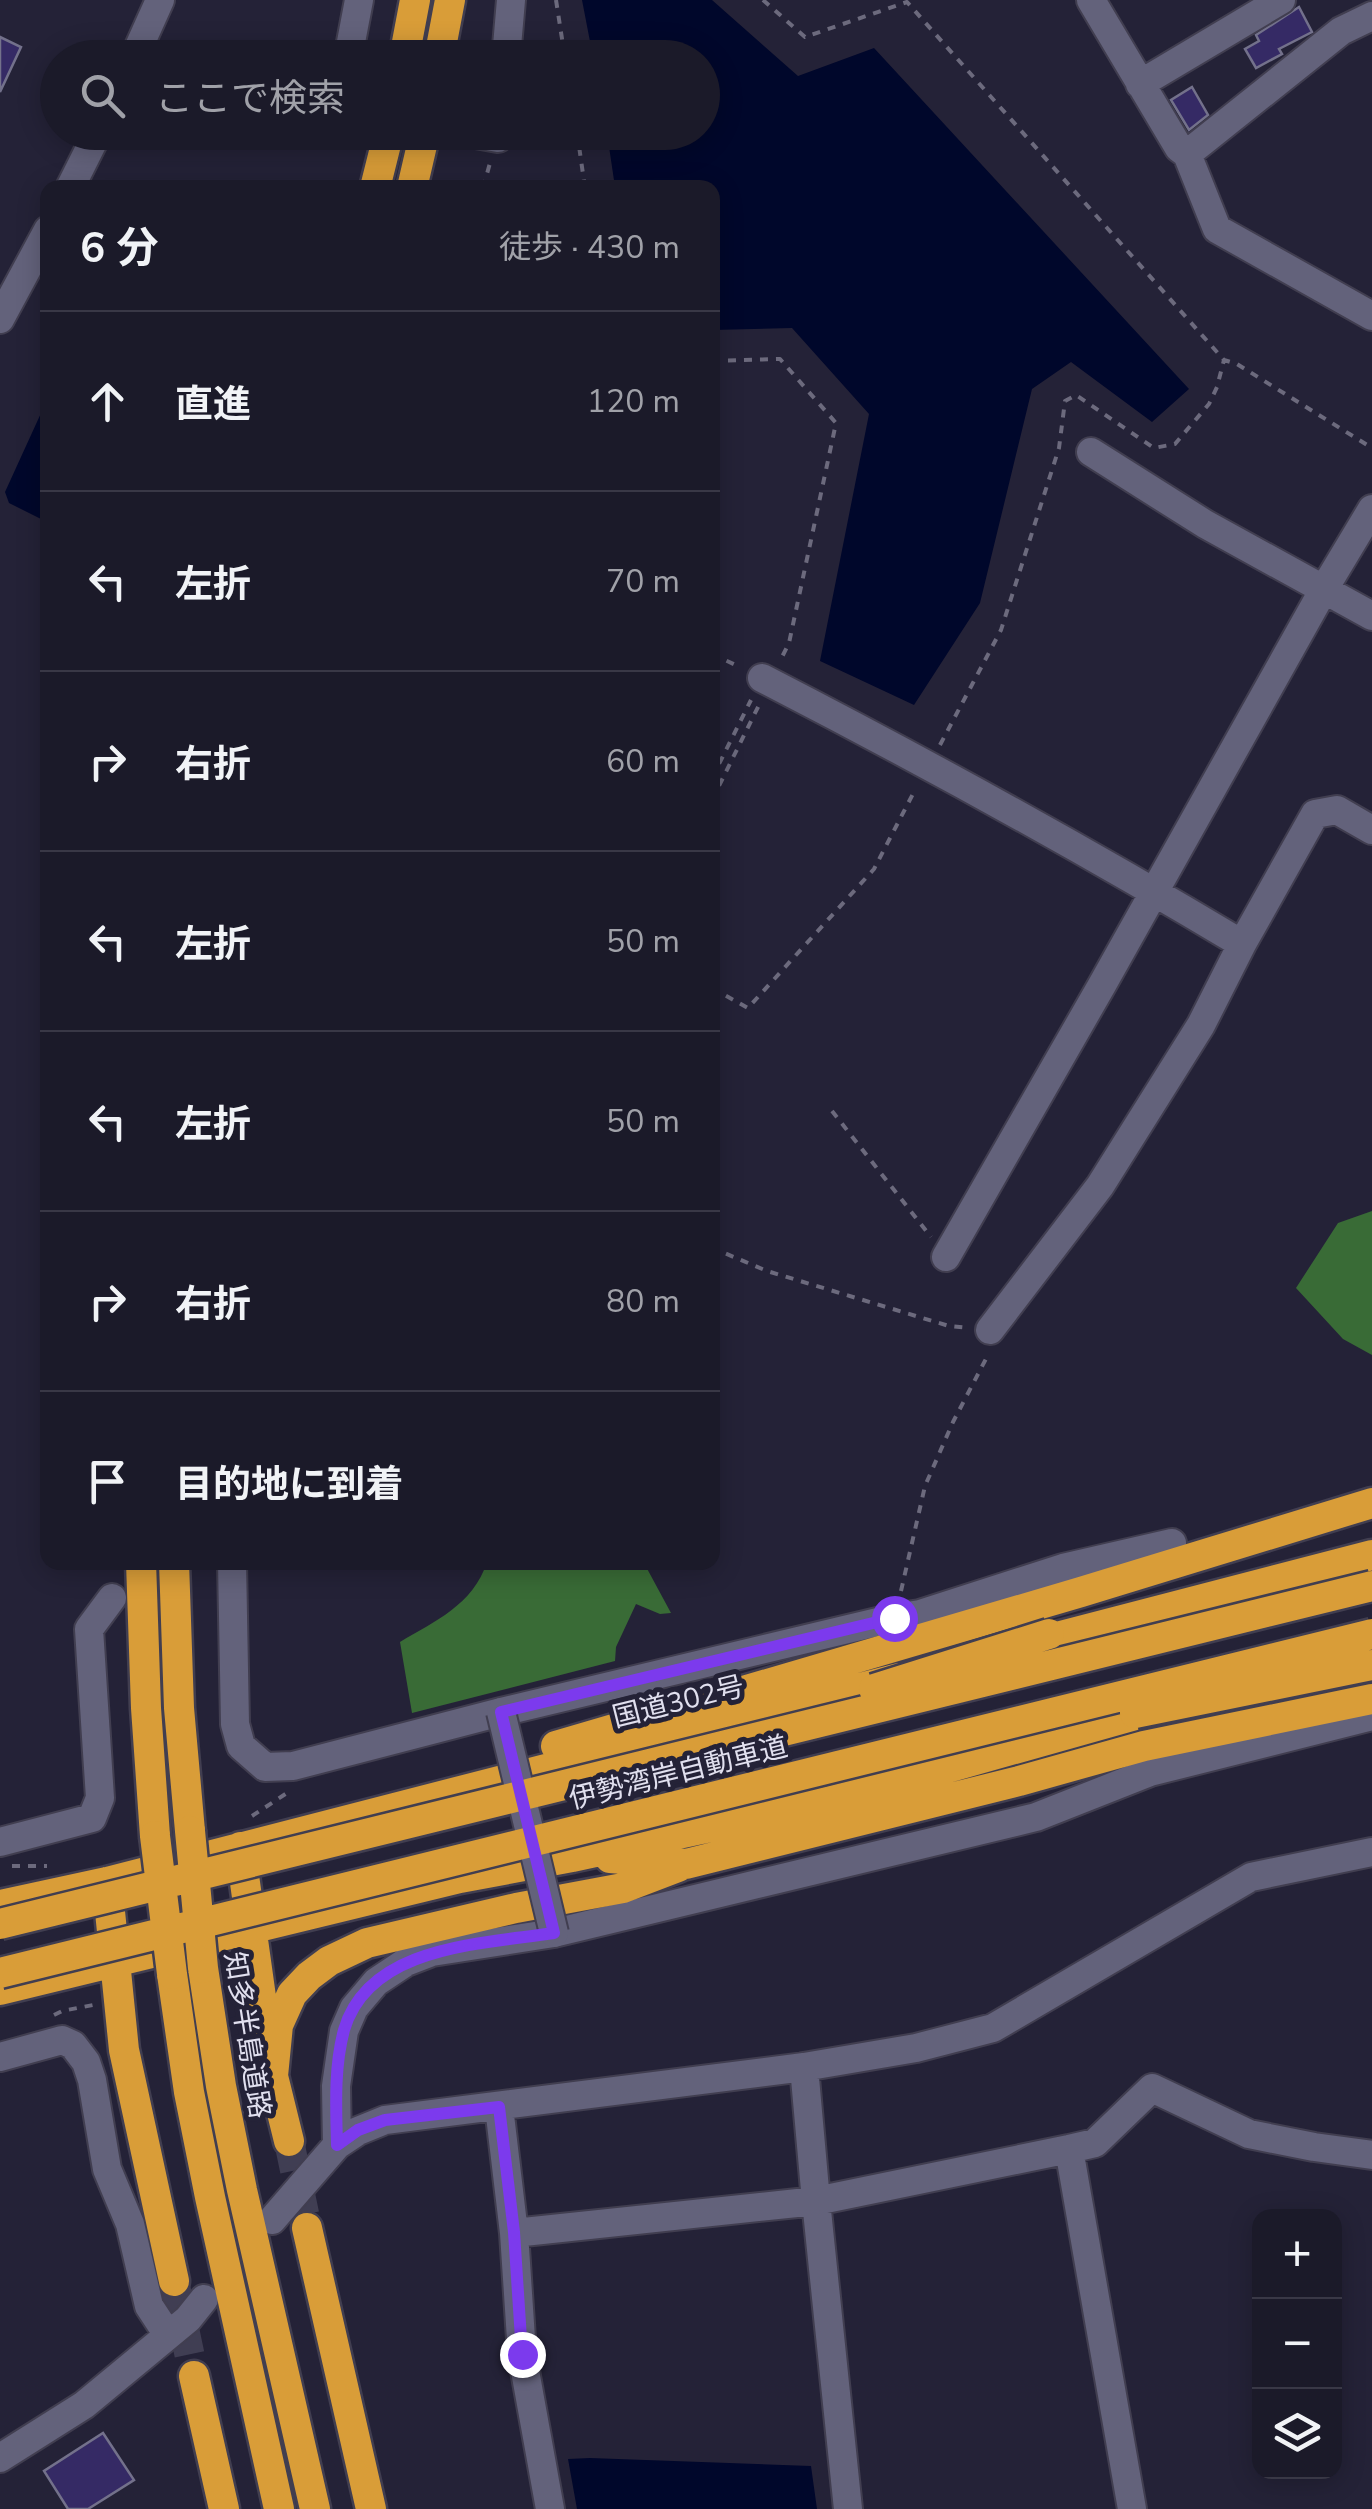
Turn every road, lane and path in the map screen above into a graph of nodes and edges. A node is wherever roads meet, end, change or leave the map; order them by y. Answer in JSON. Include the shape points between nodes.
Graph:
{"nodes":[{"id":1,"x":160,"y":0,"type":"edge"},
{"id":2,"x":359,"y":0,"type":"edge"},
{"id":3,"x":415,"y":0,"type":"edge"},
{"id":4,"x":450,"y":0,"type":"edge"},
{"id":5,"x":511,"y":0,"type":"edge"},
{"id":6,"x":556,"y":0,"type":"edge"},
{"id":7,"x":763,"y":0,"type":"edge"},
{"id":8,"x":1091,"y":0,"type":"edge"},
{"id":9,"x":1264,"y":4,"type":"edge"},
{"id":10,"x":1372,"y":16,"type":"edge"},
{"id":11,"x":142,"y":40,"type":"edge"},
{"id":12,"x":351,"y":40,"type":"edge"},
{"id":13,"x":407,"y":40,"type":"edge"},
{"id":14,"x":442,"y":40,"type":"edge"},
{"id":15,"x":508,"y":40,"type":"edge"},
{"id":16,"x":562,"y":40,"type":"edge"},
{"id":17,"x":1140,"y":84,"type":"junction"},
{"id":18,"x":89,"y":150,"type":"edge"},
{"id":19,"x":384,"y":150,"type":"edge"},
{"id":20,"x":421,"y":150,"type":"edge"},
{"id":21,"x":580,"y":150,"type":"edge"},
{"id":22,"x":1187,"y":154,"type":"junction"},
{"id":23,"x":74,"y":180,"type":"edge"},
{"id":24,"x":377,"y":180,"type":"edge"},
{"id":25,"x":414,"y":180,"type":"edge"},
{"id":26,"x":585,"y":180,"type":"edge"},
{"id":27,"x":40,"y":245,"type":"edge"},
{"id":28,"x":1372,"y":316,"type":"edge"},
{"id":29,"x":0,"y":319,"type":"edge"},
{"id":30,"x":1224,"y":360,"type":"junction"},
{"id":31,"x":720,"y":362,"type":"edge"},
{"id":32,"x":1372,"y":448,"type":"edge"},
{"id":33,"x":1091,"y":452,"type":"dead end"},
{"id":34,"x":1372,"y":509,"type":"edge"},
{"id":35,"x":1324,"y":589,"type":"junction"},
{"id":36,"x":1372,"y":616,"type":"edge"},
{"id":37,"x":720,"y":658,"type":"edge"},
{"id":38,"x":767,"y":681,"type":"junction"},
{"id":39,"x":720,"y":764,"type":"edge"},
{"id":40,"x":929,"y":765,"type":"junction"},
{"id":41,"x":720,"y":783,"type":"edge"},
{"id":42,"x":1372,"y":830,"type":"edge"},
{"id":43,"x":1154,"y":892,"type":"junction"},
{"id":44,"x":1242,"y":944,"type":"junction"},
{"id":45,"x":720,"y":992,"type":"edge"},
{"id":46,"x":832,"y":1111,"type":"dead end"},
{"id":47,"x":720,"y":1251,"type":"edge"},
{"id":48,"x":946,"y":1256,"type":"joint"},
{"id":49,"x":990,"y":1330,"type":"junction"},
{"id":50,"x":1372,"y":1503,"type":"edge"},
{"id":51,"x":1372,"y":1539,"type":"edge"},
{"id":52,"x":1172,"y":1542,"type":"dead end"},
{"id":53,"x":1372,"y":1555,"type":"edge"},
{"id":54,"x":140,"y":1570,"type":"edge"},
{"id":55,"x":174,"y":1570,"type":"edge"},
{"id":56,"x":232,"y":1570,"type":"edge"},
{"id":57,"x":1372,"y":1586,"type":"edge"},
{"id":58,"x":112,"y":1598,"type":"dead end"},
{"id":59,"x":894,"y":1618,"type":"junction"},
{"id":60,"x":1372,"y":1634,"type":"edge"},
{"id":61,"x":1372,"y":1658,"type":"edge"},
{"id":62,"x":1372,"y":1666,"type":"edge"},
{"id":63,"x":1372,"y":1700,"type":"edge"},
{"id":64,"x":501,"y":1712,"type":"junction"},
{"id":65,"x":1372,"y":1716,"type":"edge"},
{"id":66,"x":800,"y":1776,"type":"junction"},
{"id":67,"x":571,"y":1784,"type":"junction"},
{"id":68,"x":372,"y":1812,"type":"junction"},
{"id":69,"x":0,"y":1842,"type":"edge"},
{"id":70,"x":240,"y":1848,"type":"junction"},
{"id":71,"x":1372,"y":1852,"type":"edge"},
{"id":72,"x":572,"y":1857,"type":"junction"},
{"id":73,"x":686,"y":1864,"type":"junction"},
{"id":74,"x":106,"y":1882,"type":"junction"},
{"id":75,"x":0,"y":1905,"type":"edge"},
{"id":76,"x":0,"y":1924,"type":"edge"},
{"id":77,"x":252,"y":1929,"type":"junction"},
{"id":78,"x":554,"y":1933,"type":"junction"},
{"id":79,"x":114,"y":1961,"type":"junction"},
{"id":80,"x":0,"y":1973,"type":"edge"},
{"id":81,"x":0,"y":1990,"type":"edge"},
{"id":82,"x":0,"y":2056,"type":"edge"},
{"id":83,"x":804,"y":2067,"type":"junction"},
{"id":84,"x":272,"y":2076,"type":"junction"},
{"id":85,"x":499,"y":2107,"type":"junction"},
{"id":86,"x":289,"y":2141,"type":"tunnel mouth"},
{"id":87,"x":337,"y":2145,"type":"junction"},
{"id":88,"x":1069,"y":2149,"type":"junction"},
{"id":89,"x":1372,"y":2156,"type":"edge"},
{"id":90,"x":816,"y":2202,"type":"junction"},
{"id":91,"x":272,"y":2220,"type":"dead end"},
{"id":92,"x":307,"y":2228,"type":"tunnel mouth"},
{"id":93,"x":514,"y":2232,"type":"junction"},
{"id":94,"x":174,"y":2281,"type":"tunnel mouth"},
{"id":95,"x":204,"y":2299,"type":"dead end"},
{"id":96,"x":168,"y":2334,"type":"junction"},
{"id":97,"x":194,"y":2376,"type":"tunnel mouth"},
{"id":98,"x":0,"y":2458,"type":"edge"},
{"id":99,"x":224,"y":2509,"type":"edge"},
{"id":100,"x":279,"y":2509,"type":"edge"},
{"id":101,"x":315,"y":2509,"type":"edge"},
{"id":102,"x":371,"y":2509,"type":"edge"},
{"id":103,"x":550,"y":2509,"type":"edge"},
{"id":104,"x":848,"y":2509,"type":"edge"},
{"id":105,"x":1132,"y":2509,"type":"edge"}],
"edges":[{"from":1,"to":11,"type":"street"},
{"from":2,"to":12,"type":"street"},
{"from":3,"to":13,"type":"highway"},
{"from":4,"to":14,"type":"highway"},
{"from":5,"to":15,"type":"street"},
{"from":6,"to":16,"type":"path"},
{"from":7,"to":30,"type":"path","via":[[805,37],[907,2]]},
{"from":8,"to":17,"type":"street"},
{"from":9,"to":17,"type":"street"},
{"from":10,"to":22,"type":"street","via":[[1341,31]]},
{"from":17,"to":22,"type":"street"},
{"from":18,"to":23,"type":"street"},
{"from":19,"to":24,"type":"highway"},
{"from":20,"to":25,"type":"highway"},
{"from":21,"to":26,"type":"path"},
{"from":22,"to":28,"type":"street","via":[[1217,229]]},
{"from":27,"to":29,"type":"street"},
{"from":30,"to":32,"type":"path"},
{"from":30,"to":40,"type":"path","via":[[1209,404],[1174,444],[1154,448],[1076,396],[1065,401],[1059,448],[1001,630]]},
{"from":31,"to":38,"type":"path","via":[[780,360],[836,422],[789,643]]},
{"from":33,"to":35,"type":"street"},
{"from":34,"to":35,"type":"street"},
{"from":35,"to":36,"type":"street"},
{"from":35,"to":43,"type":"street"},
{"from":37,"to":38,"type":"path"},
{"from":38,"to":39,"type":"path"},
{"from":38,"to":40,"type":"street"},
{"from":38,"to":41,"type":"path"},
{"from":40,"to":43,"type":"street"},
{"from":40,"to":45,"type":"path","via":[[874,870],[748,1008]]},
{"from":42,"to":44,"type":"street","via":[[1337,810],[1315,814]]},
{"from":43,"to":44,"type":"street"},
{"from":43,"to":48,"type":"street"},
{"from":44,"to":49,"type":"street","via":[[1201,1025],[1100,1186]]},
{"from":46,"to":48,"type":"path"},
{"from":47,"to":49,"type":"path","via":[[853,1298],[949,1326]]},
{"from":49,"to":59,"type":"path","via":[[989,1354],[925,1486]]},
{"from":50,"to":68,"type":"highway","via":[[526,1756]]},
{"from":51,"to":67,"type":"highway","bridge":true},
{"from":52,"to":59,"type":"street"},
{"from":53,"to":68,"type":"highway","name":"国道302号"},
{"from":54,"to":100,"type":"highway","bridge":true,"via":[[155,1836],[189,2092]]},
{"from":55,"to":101,"type":"highway","name":"知多半島道路","bridge":true,"via":[[178,1708],[221,2086]]},
{"from":56,"to":64,"type":"street","via":[[235,1724],[241,1746],[265,1767],[293,1766]]},
{"from":57,"to":67,"type":"highway","name":"伊勢湾岸自動車道","bridge":true},
{"from":58,"to":69,"type":"street","via":[[89,1629],[100,1798],[92,1818]]},
{"from":59,"to":64,"type":"street"},
{"from":60,"to":66,"type":"highway","name":"伊勢湾岸自動車道","bridge":true},
{"from":61,"to":72,"type":"highway","via":[[1208,1693],[830,1801]]},
{"from":62,"to":66,"type":"highway","bridge":true},
{"from":63,"to":73,"type":"highway","via":[[1144,1746]]},
{"from":64,"to":78,"type":"street","bridge":true},
{"from":65,"to":78,"type":"street","via":[[1150,1772],[1036,1816]]},
{"from":66,"to":80,"type":"highway","name":"伊勢湾岸自動車道","bridge":true},
{"from":67,"to":76,"type":"highway","name":"伊勢湾岸自動車道","bridge":true},
{"from":68,"to":70,"type":"highway","name":"国道302号"},
{"from":70,"to":74,"type":"highway","name":"国道302号"},
{"from":70,"to":77,"type":"highway"},
{"from":71,"to":83,"type":"street","via":[[1251,1877],[993,2028]]},
{"from":72,"to":73,"type":"highway"},
{"from":72,"to":77,"type":"highway"},
{"from":73,"to":84,"type":"highway","via":[[623,1888],[367,1943],[329,1961],[292,1994],[278,2026]]},
{"from":74,"to":75,"type":"highway","name":"国道302号"},
{"from":74,"to":79,"type":"highway"},
{"from":77,"to":79,"type":"highway"},
{"from":77,"to":84,"type":"highway"},
{"from":78,"to":87,"type":"street","via":[[432,1952],[376,1982],[344,2031]]},
{"from":79,"to":81,"type":"highway"},
{"from":79,"to":94,"type":"highway","via":[[124,2050]]},
{"from":82,"to":96,"type":"street","via":[[62,2040],[86,2062],[106,2168],[130,2224],[148,2306]]},
{"from":83,"to":85,"type":"street"},
{"from":83,"to":90,"type":"street"},
{"from":84,"to":86,"type":"highway"},
{"from":85,"to":87,"type":"street","via":[[385,2120]]},
{"from":85,"to":93,"type":"street"},
{"from":87,"to":91,"type":"street"},
{"from":88,"to":89,"type":"street","via":[[1095,2143],[1152,2088],[1250,2134]]},
{"from":88,"to":90,"type":"street"},
{"from":88,"to":105,"type":"street"},
{"from":90,"to":93,"type":"street"},
{"from":90,"to":104,"type":"street"},
{"from":92,"to":102,"type":"highway"},
{"from":93,"to":103,"type":"street","via":[[522,2354]]},
{"from":95,"to":96,"type":"street"},
{"from":96,"to":98,"type":"street","via":[[84,2405]]},
{"from":97,"to":99,"type":"highway"}]}
